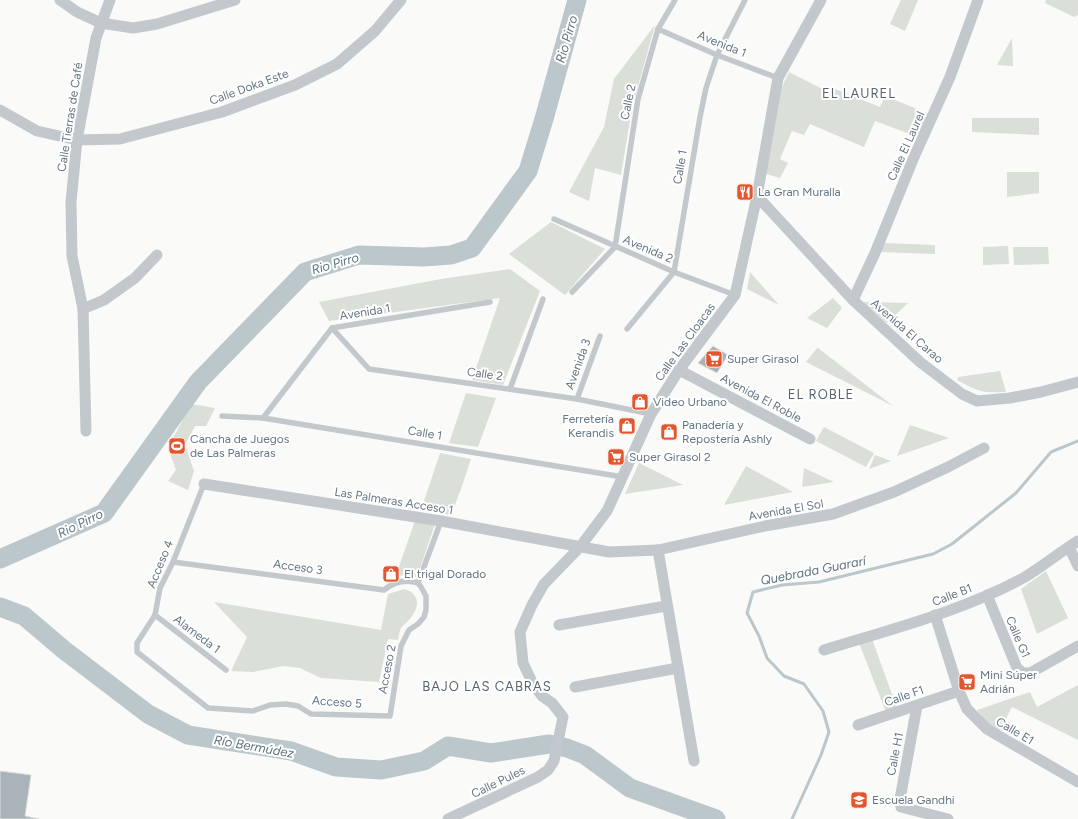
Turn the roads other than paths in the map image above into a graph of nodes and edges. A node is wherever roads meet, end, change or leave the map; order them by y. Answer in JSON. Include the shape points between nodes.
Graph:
{"nodes":[{"id":1,"x":60,"y":0,"type":"edge"},
{"id":2,"x":110,"y":0,"type":"edge"},
{"id":3,"x":235,"y":0,"type":"edge"},
{"id":4,"x":401,"y":0,"type":"edge"},
{"id":5,"x":674,"y":0,"type":"edge"},
{"id":6,"x":745,"y":0,"type":"edge"},
{"id":7,"x":821,"y":0,"type":"edge"},
{"id":8,"x":978,"y":0,"type":"edge"},
{"id":9,"x":102,"y":23,"type":"junction"},
{"id":10,"x":658,"y":30,"type":"junction"},
{"id":11,"x":717,"y":54,"type":"junction"},
{"id":12,"x":778,"y":78,"type":"junction"},
{"id":13,"x":0,"y":110,"type":"edge"},
{"id":14,"x":77,"y":140,"type":"junction"},
{"id":15,"x":757,"y":196,"type":"junction"},
{"id":16,"x":554,"y":219,"type":"dead end"},
{"id":17,"x":614,"y":247,"type":"junction"},
{"id":18,"x":157,"y":255,"type":"dead end"},
{"id":19,"x":674,"y":272,"type":"junction"},
{"id":20,"x":572,"y":292,"type":"dead end"},
{"id":21,"x":735,"y":295,"type":"junction"},
{"id":22,"x":543,"y":299,"type":"dead end"},
{"id":23,"x":853,"y":300,"type":"junction"},
{"id":24,"x":490,"y":302,"type":"dead end"},
{"id":25,"x":83,"y":309,"type":"junction"},
{"id":26,"x":332,"y":328,"type":"junction"},
{"id":27,"x":627,"y":329,"type":"dead end"},
{"id":28,"x":600,"y":336,"type":"dead end"},
{"id":29,"x":679,"y":370,"type":"junction"},
{"id":30,"x":1078,"y":382,"type":"edge"},
{"id":31,"x":510,"y":389,"type":"junction"},
{"id":32,"x":577,"y":399,"type":"junction"},
{"id":33,"x":651,"y":414,"type":"junction"},
{"id":34,"x":222,"y":416,"type":"dead end"},
{"id":35,"x":263,"y":418,"type":"junction"},
{"id":36,"x":86,"y":431,"type":"dead end"},
{"id":37,"x":810,"y":439,"type":"dead end"},
{"id":38,"x":984,"y":448,"type":"dead end"},
{"id":39,"x":623,"y":477,"type":"junction"},
{"id":40,"x":204,"y":484,"type":"joint"},
{"id":41,"x":440,"y":520,"type":"junction"},
{"id":42,"x":1073,"y":544,"type":"edge"},
{"id":43,"x":580,"y":547,"type":"junction"},
{"id":44,"x":658,"y":550,"type":"junction"},
{"id":45,"x":173,"y":562,"type":"junction"},
{"id":46,"x":1078,"y":566,"type":"edge"},
{"id":47,"x":418,"y":583,"type":"junction"},
{"id":48,"x":986,"y":595,"type":"junction"},
{"id":49,"x":666,"y":606,"type":"junction"},
{"id":50,"x":155,"y":615,"type":"junction"},
{"id":51,"x":935,"y":615,"type":"junction"},
{"id":52,"x":559,"y":625,"type":"dead end"},
{"id":53,"x":1078,"y":646,"type":"edge"},
{"id":54,"x":824,"y":650,"type":"dead end"},
{"id":55,"x":137,"y":652,"type":"joint"},
{"id":56,"x":678,"y":668,"type":"junction"},
{"id":57,"x":226,"y":670,"type":"dead end"},
{"id":58,"x":575,"y":687,"type":"dead end"},
{"id":59,"x":959,"y":691,"type":"junction"},
{"id":60,"x":917,"y":706,"type":"junction"},
{"id":61,"x":390,"y":716,"type":"joint"},
{"id":62,"x":858,"y":725,"type":"dead end"},
{"id":63,"x":554,"y":762,"type":"joint"},
{"id":64,"x":694,"y":762,"type":"dead end"},
{"id":65,"x":1078,"y":782,"type":"edge"},
{"id":66,"x":448,"y":819,"type":"edge"},
{"id":67,"x":948,"y":819,"type":"edge"}],
"edges":[{"from":1,"to":9,"type":"street","via":[[77,12]]},
{"from":2,"to":9,"type":"street","name":"Calle Tierras de Café"},
{"from":3,"to":9,"type":"street","via":[[157,24],[133,28]]},
{"from":4,"to":14,"type":"street","name":"Calle Doka Este","via":[[375,31],[337,64],[294,85],[222,112],[120,139]]},
{"from":5,"to":10,"type":"lane","name":"Calle 2"},
{"from":6,"to":11,"type":"lane","name":"Calle 1"},
{"from":7,"to":12,"type":"street","name":"Calle Las Cloacas"},
{"from":8,"to":23,"type":"street","name":"Calle El Laurel","via":[[950,77]]},
{"from":9,"to":14,"type":"street","name":"Calle Tierras de Café","via":[[96,38]]},
{"from":10,"to":11,"type":"lane","name":"Avenida 1"},
{"from":10,"to":17,"type":"lane","name":"Calle 2","via":[[638,99]]},
{"from":11,"to":12,"type":"lane","name":"Avenida 1"},
{"from":11,"to":19,"type":"lane","name":"Calle 1","via":[[700,117]]},
{"from":12,"to":15,"type":"street","name":"Calle Las Cloacas"},
{"from":13,"to":14,"type":"street","name":"Calle Doka Este","via":[[37,131]]},
{"from":14,"to":25,"type":"street","name":"Calle Tierras de Café","via":[[71,202],[72,256]]},
{"from":15,"to":21,"type":"street","name":"Calle Las Cloacas"},
{"from":15,"to":23,"type":"street","name":"Avenida El Carao"},
{"from":16,"to":17,"type":"lane","name":"Avenida 2"},
{"from":17,"to":19,"type":"lane","name":"Avenida 2"},
{"from":17,"to":20,"type":"lane"},
{"from":18,"to":25,"type":"street","via":[[136,278],[104,300]]},
{"from":19,"to":21,"type":"lane","name":"Avenida 2"},
{"from":19,"to":27,"type":"lane","name":"Calle 1"},
{"from":21,"to":29,"type":"street","name":"Calle Las Cloacas"},
{"from":22,"to":31,"type":"lane"},
{"from":23,"to":30,"type":"street","name":"Avenida El Carao","via":[[920,362],[962,394],[977,401],[1010,398]]},
{"from":24,"to":26,"type":"lane","name":"Avenida 1"},
{"from":25,"to":36,"type":"street","name":"Calle Tierras de Café"},
{"from":26,"to":31,"type":"lane","name":"Calle 2","via":[[369,369]]},
{"from":26,"to":35,"type":"lane","name":"Avenida 1"},
{"from":28,"to":32,"type":"lane","name":"Avenida 3"},
{"from":29,"to":33,"type":"street","name":"Calle Las Cloacas"},
{"from":29,"to":37,"type":"street","name":"Avenida El Roble"},
{"from":31,"to":32,"type":"lane","name":"Calle 2"},
{"from":32,"to":33,"type":"lane","name":"Calle 2"},
{"from":33,"to":39,"type":"street","name":"Calle Las Cloacas"},
{"from":34,"to":35,"type":"lane","name":"Calle 1"},
{"from":35,"to":39,"type":"lane","name":"Calle 1"},
{"from":38,"to":44,"type":"street","name":"Avenida El Sol","via":[[894,492],[833,514]]},
{"from":39,"to":43,"type":"street","name":"Calle Las Cloacas","via":[[607,511]]},
{"from":40,"to":41,"type":"street","name":"Las Palmeras Acceso 1"},
{"from":40,"to":45,"type":"lane","name":"Acceso 4"},
{"from":41,"to":43,"type":"street","name":"Las Palmeras Acceso 1"},
{"from":41,"to":47,"type":"lane"},
{"from":42,"to":46,"type":"street"},
{"from":42,"to":48,"type":"street","name":"Calle B1","via":[[1025,576]]},
{"from":43,"to":44,"type":"street","name":"Avenida El Sol","via":[[609,552]]},
{"from":43,"to":63,"type":"street","name":"Calle Las Cloacas","via":[[544,584],[520,632],[523,663],[533,684],[564,717]]},
{"from":44,"to":49,"type":"street"},
{"from":45,"to":47,"type":"lane","name":"Acceso 3","via":[[384,590],[400,582]]},
{"from":45,"to":50,"type":"lane","name":"Acceso 4","via":[[160,588]]},
{"from":47,"to":61,"type":"lane","name":"Acceso 2","via":[[426,596],[426,610],[424,617],[409,630],[400,646]]},
{"from":48,"to":51,"type":"street","name":"Calle B1"},
{"from":48,"to":53,"type":"street","name":"Calle G1","via":[[1017,668],[1023,673],[1030,673]]},
{"from":49,"to":52,"type":"street"},
{"from":49,"to":56,"type":"street"},
{"from":50,"to":55,"type":"lane","name":"Acceso 4","via":[[137,643]]},
{"from":50,"to":57,"type":"lane","name":"Alameda 1"},
{"from":51,"to":54,"type":"street","name":"Calle B1"},
{"from":51,"to":59,"type":"street","name":"Calle E1"},
{"from":55,"to":61,"type":"lane","name":"Acceso 5","via":[[208,708],[254,711],[270,705],[286,704],[298,706],[311,714]]},
{"from":56,"to":58,"type":"street"},
{"from":56,"to":64,"type":"street"},
{"from":59,"to":60,"type":"street","name":"Calle F1"},
{"from":59,"to":65,"type":"street","name":"Calle E1","via":[[967,709],[987,730]]},
{"from":60,"to":62,"type":"street","name":"Calle F1"},
{"from":60,"to":67,"type":"street","name":"Calle H1","via":[[900,799],[901,807]]},
{"from":63,"to":66,"type":"street","name":"Calle Pules","via":[[538,777]]}]}
